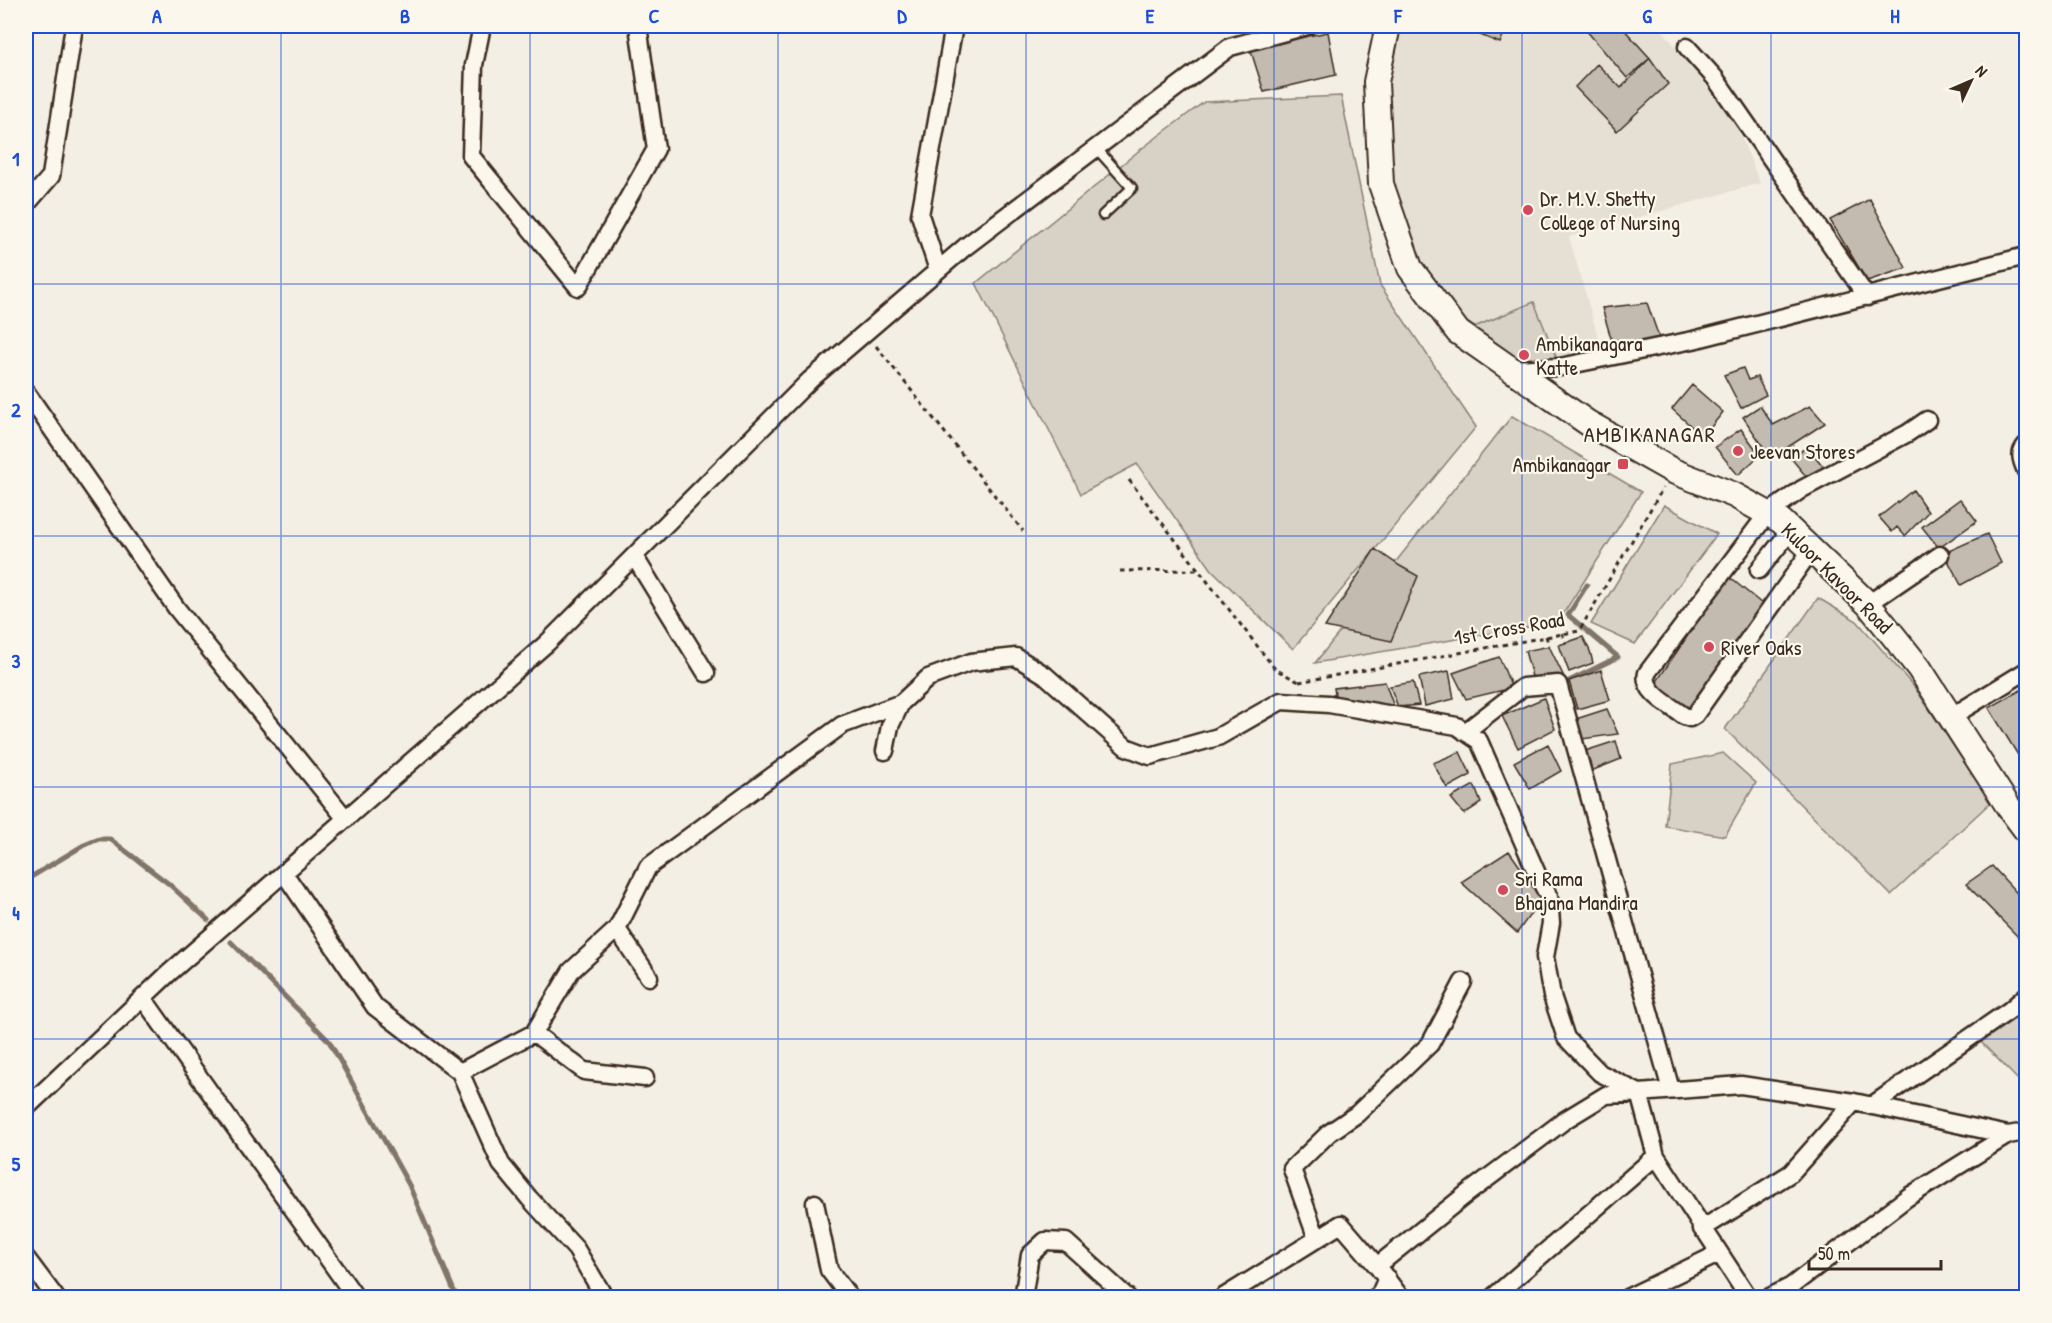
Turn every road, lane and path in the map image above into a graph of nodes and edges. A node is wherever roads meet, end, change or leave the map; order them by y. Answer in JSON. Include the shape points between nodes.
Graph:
{"nodes":[{"id":1,"x":74,"y":26,"type":"edge"},
{"id":2,"x":482,"y":26,"type":"edge"},
{"id":3,"x":638,"y":26,"type":"edge"},
{"id":4,"x":954,"y":26,"type":"edge"},
{"id":5,"x":1306,"y":26,"type":"edge"},
{"id":6,"x":1388,"y":26,"type":"edge"},
{"id":7,"x":1687,"y":47,"type":"dead end"},
{"id":8,"x":1096,"y":148,"type":"junction"},
{"id":9,"x":26,"y":205,"type":"edge"},
{"id":10,"x":1103,"y":215,"type":"dead end"},
{"id":11,"x":2026,"y":256,"type":"edge"},
{"id":12,"x":938,"y":270,"type":"junction"},
{"id":13,"x":1867,"y":297,"type":"junction"},
{"id":14,"x":865,"y":333,"type":"junction"},
{"id":15,"x":1509,"y":369,"type":"junction"},
{"id":16,"x":26,"y":392,"type":"edge"},
{"id":17,"x":1927,"y":420,"type":"dead end"},
{"id":18,"x":2026,"y":445,"type":"edge"},
{"id":19,"x":1672,"y":471,"type":"junction"},
{"id":20,"x":2026,"y":471,"type":"edge"},
{"id":21,"x":1129,"y":480,"type":"dead end"},
{"id":22,"x":1768,"y":513,"type":"junction"},
{"id":23,"x":1791,"y":530,"type":"junction"},
{"id":24,"x":1023,"y":531,"type":"dead end"},
{"id":25,"x":1812,"y":549,"type":"junction"},
{"id":26,"x":1940,"y":555,"type":"dead end"},
{"id":27,"x":634,"y":556,"type":"junction"},
{"id":28,"x":1201,"y":570,"type":"junction"},
{"id":29,"x":1759,"y":570,"type":"dead end"},
{"id":30,"x":1120,"y":571,"type":"dead end"},
{"id":31,"x":1868,"y":604,"type":"junction"},
{"id":32,"x":1562,"y":633,"type":"junction"},
{"id":33,"x":1546,"y":636,"type":"junction"},
{"id":34,"x":1566,"y":643,"type":"dead end"},
{"id":35,"x":1549,"y":646,"type":"dead end"},
{"id":36,"x":2026,"y":671,"type":"edge"},
{"id":37,"x":706,"y":672,"type":"dead end"},
{"id":38,"x":901,"y":704,"type":"junction"},
{"id":39,"x":1951,"y":717,"type":"junction"},
{"id":40,"x":1465,"y":732,"type":"junction"},
{"id":41,"x":885,"y":752,"type":"dead end"},
{"id":42,"x":346,"y":819,"type":"junction"},
{"id":43,"x":2026,"y":830,"type":"edge"},
{"id":44,"x":284,"y":873,"type":"junction"},
{"id":45,"x":617,"y":929,"type":"junction"},
{"id":46,"x":649,"y":977,"type":"dead end"},
{"id":47,"x":1463,"y":982,"type":"dead end"},
{"id":48,"x":2026,"y":996,"type":"edge"},
{"id":49,"x":143,"y":998,"type":"junction"},
{"id":50,"x":534,"y":1033,"type":"junction"},
{"id":51,"x":460,"y":1072,"type":"junction"},
{"id":52,"x":645,"y":1078,"type":"dead end"},
{"id":53,"x":1671,"y":1090,"type":"junction"},
{"id":54,"x":1639,"y":1093,"type":"junction"},
{"id":55,"x":1854,"y":1102,"type":"junction"},
{"id":56,"x":1871,"y":1106,"type":"junction"},
{"id":57,"x":26,"y":1108,"type":"edge"},
{"id":58,"x":2026,"y":1132,"type":"edge"},
{"id":59,"x":2008,"y":1135,"type":"junction"},
{"id":60,"x":1656,"y":1156,"type":"junction"},
{"id":61,"x":815,"y":1203,"type":"dead end"},
{"id":62,"x":1702,"y":1229,"type":"junction"},
{"id":63,"x":1317,"y":1239,"type":"junction"},
{"id":64,"x":1718,"y":1254,"type":"junction"},
{"id":65,"x":26,"y":1258,"type":"edge"},
{"id":66,"x":1382,"y":1272,"type":"junction"},
{"id":67,"x":56,"y":1298,"type":"edge"},
{"id":68,"x":356,"y":1298,"type":"edge"},
{"id":69,"x":604,"y":1298,"type":"edge"},
{"id":70,"x":850,"y":1298,"type":"edge"},
{"id":71,"x":1023,"y":1298,"type":"edge"},
{"id":72,"x":1128,"y":1298,"type":"edge"},
{"id":73,"x":1222,"y":1298,"type":"edge"},
{"id":74,"x":1375,"y":1298,"type":"edge"},
{"id":75,"x":1401,"y":1298,"type":"edge"},
{"id":76,"x":1492,"y":1298,"type":"edge"},
{"id":77,"x":1627,"y":1298,"type":"edge"},
{"id":78,"x":1749,"y":1298,"type":"edge"},
{"id":79,"x":1768,"y":1298,"type":"edge"}],
"edges":[{"from":1,"to":9,"type":"street","via":[[51,176]]},
{"from":2,"to":3,"type":"street","via":[[474,65],[471,156],[578,287],[656,150]]},
{"from":4,"to":12,"type":"street","via":[[920,215]]},
{"from":5,"to":8,"type":"street","via":[[1230,47]]},
{"from":6,"to":15,"type":"main road","name":"Kuloor Kavoor Road","via":[[1376,82],[1381,184],[1410,268],[1458,332]]},
{"from":7,"to":13,"type":"street","via":[[1715,78]]},
{"from":8,"to":10,"type":"lane","via":[[1132,188]]},
{"from":8,"to":12,"type":"street"},
{"from":11,"to":13,"type":"street"},
{"from":12,"to":14,"type":"street"},
{"from":13,"to":15,"type":"street","via":[[1693,340],[1560,367]]},
{"from":14,"to":24,"type":"path"},
{"from":14,"to":27,"type":"street","via":[[810,380]]},
{"from":15,"to":19,"type":"main road","name":"Kuloor Kavoor Road","via":[[1588,423]]},
{"from":16,"to":42,"type":"street","via":[[177,609]]},
{"from":17,"to":22,"type":"street","via":[[1908,434],[1802,489]]},
{"from":18,"to":20,"type":"street","via":[[2021,457]]},
{"from":19,"to":22,"type":"main road","name":"Kuloor Kavoor Road"},
{"from":19,"to":32,"type":"path","name":"1st Cross Road","via":[[1579,631]]},
{"from":21,"to":28,"type":"path"},
{"from":22,"to":23,"type":"main road","name":"Kuloor Kavoor Road"},
{"from":22,"to":25,"type":"street","via":[[1647,673],[1651,691],[1687,718],[1695,715]]},
{"from":23,"to":25,"type":"main road","name":"Kuloor Kavoor Road"},
{"from":23,"to":29,"type":"street"},
{"from":25,"to":31,"type":"main road","name":"Kuloor Kavoor Road"},
{"from":26,"to":31,"type":"street"},
{"from":27,"to":37,"type":"street"},
{"from":27,"to":42,"type":"street","via":[[547,643]]},
{"from":28,"to":30,"type":"path"},
{"from":28,"to":33,"type":"path","name":"1st Cross Road","via":[[1275,669],[1299,682]]},
{"from":31,"to":39,"type":"main road","name":"Kuloor Kavoor Road","via":[[1919,668]]},
{"from":32,"to":33,"type":"path","name":"1st Cross Road"},
{"from":32,"to":34,"type":"path"},
{"from":33,"to":35,"type":"path"},
{"from":36,"to":39,"type":"street"},
{"from":38,"to":40,"type":"street","via":[[928,678],[971,662],[1016,657],[1045,675],[1126,747],[1150,756],[1218,737],[1281,701],[1329,704],[1457,726]]},
{"from":38,"to":41,"type":"street","via":[[890,726]]},
{"from":38,"to":45,"type":"street","via":[[842,725],[648,867]]},
{"from":39,"to":43,"type":"main road","name":"Kuloor Kavoor Road"},
{"from":40,"to":53,"type":"street","via":[[1523,687],[1558,684]]},
{"from":40,"to":54,"type":"street","via":[[1479,741],[1549,897],[1551,923],[1545,957],[1552,996],[1566,1038],[1600,1073]]},
{"from":42,"to":44,"type":"street"},
{"from":44,"to":49,"type":"street"},
{"from":44,"to":51,"type":"street","via":[[375,1007]]},
{"from":45,"to":46,"type":"street"},
{"from":45,"to":50,"type":"street","via":[[571,971]]},
{"from":47,"to":63,"type":"street","via":[[1430,1044],[1292,1169]]},
{"from":48,"to":56,"type":"street"},
{"from":49,"to":57,"type":"street"},
{"from":49,"to":68,"type":"street"},
{"from":50,"to":51,"type":"street"},
{"from":50,"to":52,"type":"street","via":[[584,1071]]},
{"from":51,"to":69,"type":"street","via":[[501,1164],[576,1249]]},
{"from":53,"to":54,"type":"street"},
{"from":53,"to":55,"type":"street","via":[[1741,1085]]},
{"from":54,"to":60,"type":"street"},
{"from":54,"to":66,"type":"street","via":[[1606,1095],[1565,1120],[1464,1196]]},
{"from":55,"to":56,"type":"street"},
{"from":55,"to":62,"type":"street","via":[[1791,1173]]},
{"from":56,"to":59,"type":"street"},
{"from":58,"to":59,"type":"street"},
{"from":59,"to":79,"type":"street","via":[[1908,1197],[1790,1287]]},
{"from":60,"to":62,"type":"street"},
{"from":60,"to":76,"type":"street"},
{"from":61,"to":70,"type":"street","via":[[829,1270]]},
{"from":62,"to":64,"type":"street"},
{"from":63,"to":66,"type":"street","via":[[1341,1224]]},
{"from":63,"to":73,"type":"street"},
{"from":64,"to":77,"type":"street"},
{"from":64,"to":78,"type":"street"},
{"from":65,"to":67,"type":"street"},
{"from":66,"to":74,"type":"street","via":[[1380,1294]]},
{"from":66,"to":75,"type":"street"},
{"from":71,"to":72,"type":"street","via":[[1030,1256],[1045,1241],[1066,1242]]}]}
